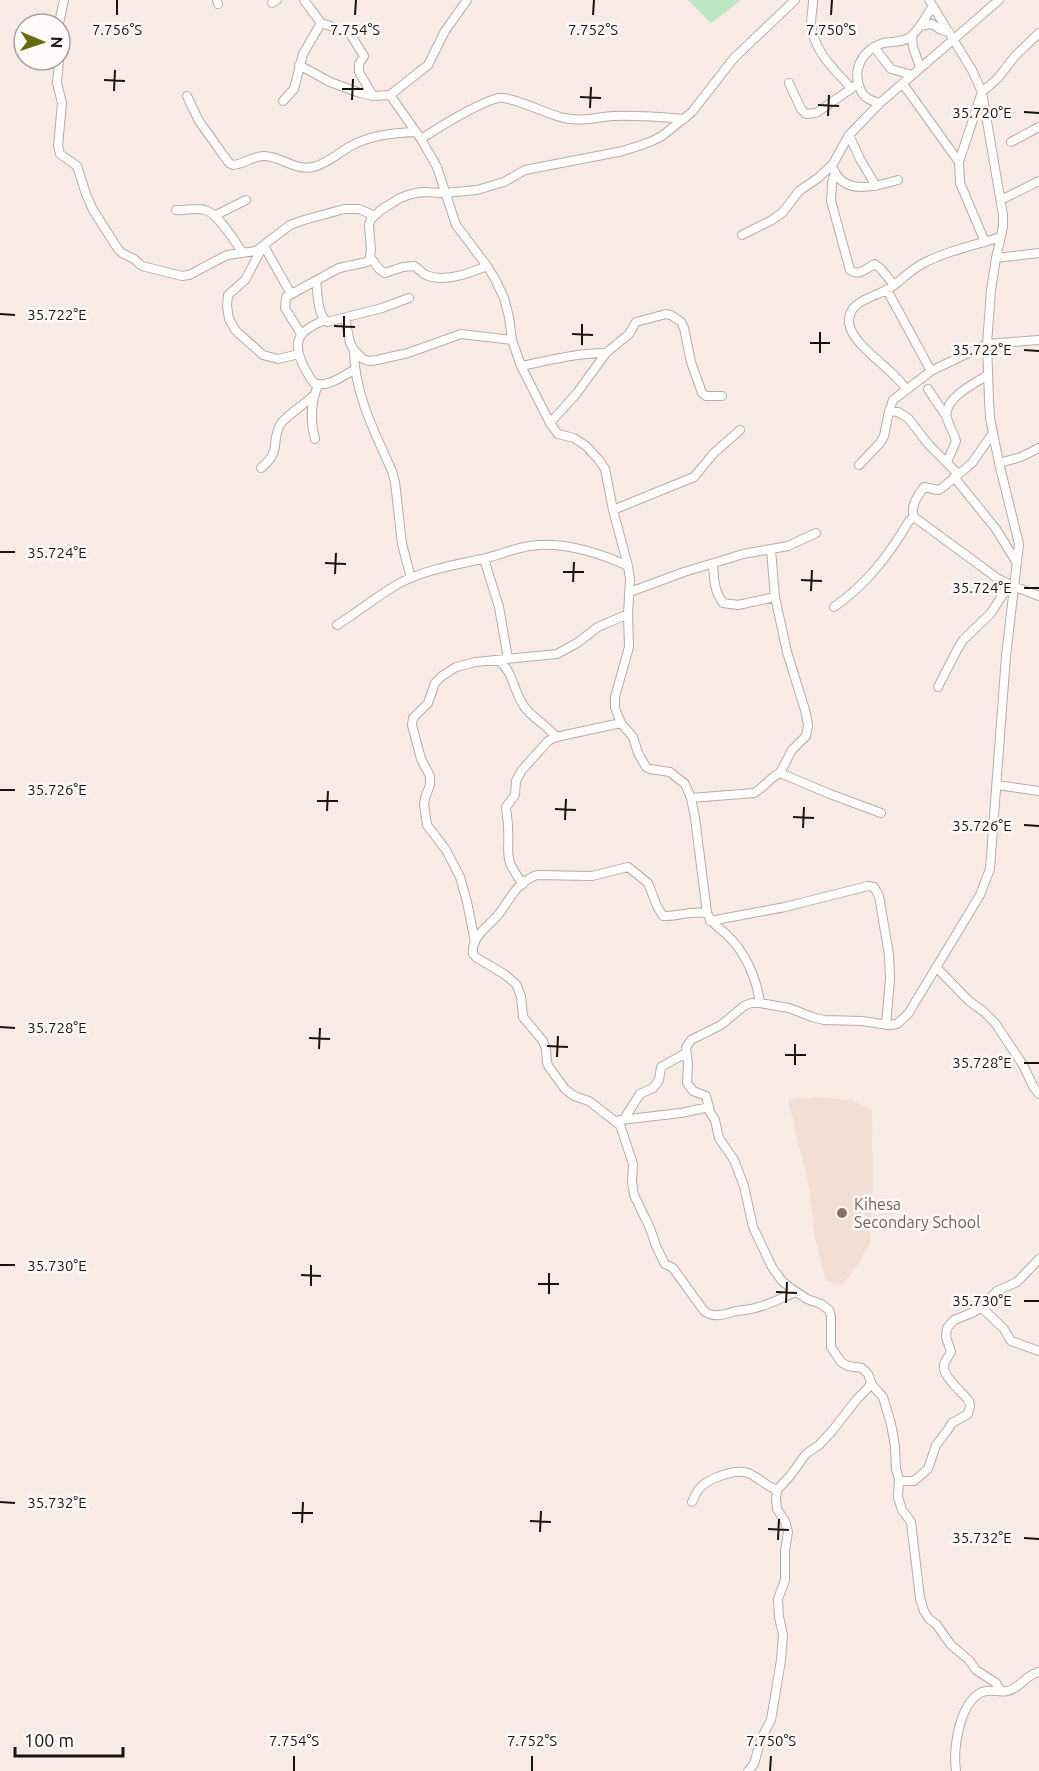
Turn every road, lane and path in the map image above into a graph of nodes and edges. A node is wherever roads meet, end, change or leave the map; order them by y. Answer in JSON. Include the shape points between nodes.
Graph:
{"nodes":[{"id":1,"x":304,"y":0,"type":"edge"},
{"id":2,"x":467,"y":0,"type":"edge"},
{"id":3,"x":795,"y":0,"type":"edge"},
{"id":4,"x":813,"y":0,"type":"edge"},
{"id":5,"x":999,"y":0,"type":"edge"},
{"id":6,"x":931,"y":3,"type":"edge"},
{"id":7,"x":321,"y":22,"type":"junction"},
{"id":8,"x":920,"y":26,"type":"junction"},
{"id":9,"x":1039,"y":33,"type":"edge"},
{"id":10,"x":912,"y":36,"type":"junction"},
{"id":11,"x":951,"y":36,"type":"junction"},
{"id":12,"x":874,"y":47,"type":"junction"},
{"id":13,"x":299,"y":65,"type":"junction"},
{"id":14,"x":920,"y":67,"type":"junction"},
{"id":15,"x":58,"y":72,"type":"edge"},
{"id":16,"x":912,"y":75,"type":"junction"},
{"id":17,"x":789,"y":83,"type":"dead end"},
{"id":18,"x":903,"y":84,"type":"junction"},
{"id":19,"x":855,"y":86,"type":"junction"},
{"id":20,"x":982,"y":92,"type":"junction"},
{"id":21,"x":390,"y":95,"type":"junction"},
{"id":22,"x":187,"y":96,"type":"dead end"},
{"id":23,"x":373,"y":96,"type":"junction"},
{"id":24,"x":868,"y":100,"type":"junction"},
{"id":25,"x":283,"y":101,"type":"dead end"},
{"id":26,"x":880,"y":103,"type":"junction"},
{"id":27,"x":871,"y":112,"type":"junction"},
{"id":28,"x":684,"y":119,"type":"junction"},
{"id":29,"x":1039,"y":127,"type":"edge"},
{"id":30,"x":418,"y":135,"type":"junction"},
{"id":31,"x":849,"y":135,"type":"junction"},
{"id":32,"x":1011,"y":141,"type":"dead end"},
{"id":33,"x":959,"y":162,"type":"junction"},
{"id":34,"x":834,"y":168,"type":"junction"},
{"id":35,"x":898,"y":180,"type":"dead end"},
{"id":36,"x":1039,"y":181,"type":"edge"},
{"id":37,"x":876,"y":186,"type":"junction"},
{"id":38,"x":445,"y":193,"type":"junction"},
{"id":39,"x":246,"y":200,"type":"dead end"},
{"id":40,"x":1001,"y":200,"type":"junction"},
{"id":41,"x":176,"y":210,"type":"dead end"},
{"id":42,"x":373,"y":215,"type":"junction"},
{"id":43,"x":214,"y":216,"type":"junction"},
{"id":44,"x":742,"y":235,"type":"dead end"},
{"id":45,"x":1001,"y":237,"type":"junction"},
{"id":46,"x":985,"y":242,"type":"junction"},
{"id":47,"x":263,"y":247,"type":"junction"},
{"id":48,"x":243,"y":253,"type":"junction"},
{"id":49,"x":1039,"y":253,"type":"edge"},
{"id":50,"x":370,"y":257,"type":"junction"},
{"id":51,"x":996,"y":258,"type":"junction"},
{"id":52,"x":487,"y":266,"type":"junction"},
{"id":53,"x":316,"y":281,"type":"junction"},
{"id":54,"x":890,"y":287,"type":"junction"},
{"id":55,"x":291,"y":294,"type":"junction"},
{"id":56,"x":409,"y":298,"type":"dead end"},
{"id":57,"x":345,"y":318,"type":"junction"},
{"id":58,"x":324,"y":320,"type":"junction"},
{"id":59,"x":301,"y":334,"type":"junction"},
{"id":60,"x":1039,"y":339,"type":"edge"},
{"id":61,"x":512,"y":340,"type":"junction"},
{"id":62,"x":987,"y":344,"type":"junction"},
{"id":63,"x":354,"y":350,"type":"junction"},
{"id":64,"x":606,"y":353,"type":"junction"},
{"id":65,"x":299,"y":354,"type":"junction"},
{"id":66,"x":521,"y":366,"type":"junction"},
{"id":67,"x":354,"y":370,"type":"junction"},
{"id":68,"x":931,"y":371,"type":"junction"},
{"id":69,"x":988,"y":375,"type":"junction"},
{"id":70,"x":318,"y":385,"type":"junction"},
{"id":71,"x":906,"y":388,"type":"junction"},
{"id":72,"x":928,"y":389,"type":"dead end"},
{"id":73,"x":314,"y":396,"type":"junction"},
{"id":74,"x":722,"y":396,"type":"dead end"},
{"id":75,"x":889,"y":411,"type":"junction"},
{"id":76,"x":946,"y":416,"type":"junction"},
{"id":77,"x":550,"y":423,"type":"junction"},
{"id":78,"x":740,"y":430,"type":"dead end"},
{"id":79,"x":993,"y":434,"type":"junction"},
{"id":80,"x":315,"y":439,"type":"dead end"},
{"id":81,"x":1039,"y":448,"type":"edge"},
{"id":82,"x":947,"y":462,"type":"junction"},
{"id":83,"x":999,"y":463,"type":"junction"},
{"id":84,"x":859,"y":465,"type":"dead end"},
{"id":85,"x":261,"y":468,"type":"dead end"},
{"id":86,"x":956,"y":475,"type":"junction"},
{"id":87,"x":612,"y":510,"type":"junction"},
{"id":88,"x":914,"y":517,"type":"junction"},
{"id":89,"x":816,"y":533,"type":"dead end"},
{"id":90,"x":771,"y":550,"type":"junction"},
{"id":91,"x":484,"y":559,"type":"junction"},
{"id":92,"x":1017,"y":563,"type":"junction"},
{"id":93,"x":713,"y":564,"type":"junction"},
{"id":94,"x":628,"y":566,"type":"junction"},
{"id":95,"x":411,"y":578,"type":"junction"},
{"id":96,"x":1010,"y":585,"type":"junction"},
{"id":97,"x":630,"y":592,"type":"junction"},
{"id":98,"x":1039,"y":596,"type":"edge"},
{"id":99,"x":775,"y":597,"type":"junction"},
{"id":100,"x":834,"y":607,"type":"dead end"},
{"id":101,"x":628,"y":614,"type":"junction"},
{"id":102,"x":337,"y":625,"type":"dead end"},
{"id":103,"x":508,"y":659,"type":"junction"},
{"id":104,"x":498,"y":660,"type":"junction"},
{"id":105,"x":938,"y":687,"type":"dead end"},
{"id":106,"x":621,"y":723,"type":"junction"},
{"id":107,"x":556,"y":737,"type":"junction"},
{"id":108,"x":780,"y":773,"type":"junction"},
{"id":109,"x":997,"y":785,"type":"junction"},
{"id":110,"x":1039,"y":791,"type":"edge"},
{"id":111,"x":691,"y":798,"type":"junction"},
{"id":112,"x":881,"y":813,"type":"dead end"},
{"id":113,"x":523,"y":884,"type":"junction"},
{"id":114,"x":709,"y":917,"type":"junction"},
{"id":115,"x":476,"y":942,"type":"junction"},
{"id":116,"x":936,"y":967,"type":"junction"},
{"id":117,"x":760,"y":1003,"type":"junction"},
{"id":118,"x":886,"y":1025,"type":"junction"},
{"id":119,"x":686,"y":1053,"type":"junction"},
{"id":120,"x":1039,"y":1094,"type":"edge"},
{"id":121,"x":708,"y":1107,"type":"junction"},
{"id":122,"x":620,"y":1120,"type":"junction"},
{"id":123,"x":1039,"y":1259,"type":"edge"},
{"id":124,"x":796,"y":1292,"type":"junction"},
{"id":125,"x":981,"y":1307,"type":"junction"},
{"id":126,"x":1039,"y":1351,"type":"edge"},
{"id":127,"x":871,"y":1384,"type":"junction"},
{"id":128,"x":900,"y":1481,"type":"junction"},
{"id":129,"x":777,"y":1490,"type":"junction"},
{"id":130,"x":692,"y":1502,"type":"dead end"},
{"id":131,"x":1039,"y":1672,"type":"edge"},
{"id":132,"x":1001,"y":1691,"type":"junction"},
{"id":133,"x":748,"y":1771,"type":"edge"},
{"id":134,"x":956,"y":1771,"type":"edge"}],
"edges":[{"from":1,"to":7,"type":"street"},
{"from":2,"to":21,"type":"street","via":[[428,65]]},
{"from":3,"to":28,"type":"street","via":[[734,58]]},
{"from":4,"to":19,"type":"street","via":[[811,23],[816,45],[829,64]]},
{"from":5,"to":11,"type":"street"},
{"from":6,"to":8,"type":"street"},
{"from":6,"to":11,"type":"street"},
{"from":7,"to":13,"type":"street"},
{"from":7,"to":23,"type":"street","via":[[353,36],[364,56],[359,72]]},
{"from":8,"to":10,"type":"street"},
{"from":8,"to":11,"type":"street","via":[[932,24]]},
{"from":9,"to":20,"type":"street"},
{"from":10,"to":12,"type":"street"},
{"from":10,"to":14,"type":"street"},
{"from":11,"to":14,"type":"street"},
{"from":11,"to":20,"type":"street"},
{"from":12,"to":16,"type":"street","via":[[891,69]]},
{"from":12,"to":19,"type":"street","via":[[858,65]]},
{"from":13,"to":23,"type":"street","via":[[330,82]]},
{"from":13,"to":25,"type":"street","via":[[294,89]]},
{"from":14,"to":16,"type":"street"},
{"from":15,"to":48,"type":"street","via":[[62,103],[58,150],[77,166],[93,210],[122,253],[142,266],[182,276],[227,255]]},
{"from":16,"to":18,"type":"street"},
{"from":17,"to":19,"type":"street","via":[[806,114],[816,113]]},
{"from":18,"to":26,"type":"street"},
{"from":18,"to":33,"type":"street"},
{"from":19,"to":24,"type":"street"},
{"from":20,"to":33,"type":"street"},
{"from":20,"to":40,"type":"street"},
{"from":21,"to":23,"type":"street"},
{"from":21,"to":30,"type":"street"},
{"from":22,"to":30,"type":"street","via":[[199,121],[233,165],[264,156],[310,168],[367,138],[394,133]]},
{"from":24,"to":26,"type":"street"},
{"from":24,"to":27,"type":"street"},
{"from":26,"to":27,"type":"street"},
{"from":27,"to":31,"type":"street"},
{"from":28,"to":30,"type":"street","via":[[612,116],[575,120],[500,98]]},
{"from":28,"to":38,"type":"street","via":[[651,142],[623,151],[525,170],[504,182]]},
{"from":29,"to":32,"type":"street"},
{"from":30,"to":38,"type":"street","via":[[438,167]]},
{"from":31,"to":34,"type":"street"},
{"from":31,"to":37,"type":"street"},
{"from":33,"to":46,"type":"street","via":[[960,183]]},
{"from":34,"to":37,"type":"street","via":[[839,178],[850,185]]},
{"from":34,"to":44,"type":"street","via":[[799,191],[778,216]]},
{"from":34,"to":54,"type":"street","via":[[831,201],[850,270],[862,272],[875,264]]},
{"from":35,"to":37,"type":"street"},
{"from":36,"to":40,"type":"street"},
{"from":38,"to":42,"type":"street","via":[[411,194]]},
{"from":38,"to":52,"type":"street","via":[[456,225]]},
{"from":39,"to":43,"type":"street"},
{"from":40,"to":45,"type":"street"},
{"from":41,"to":43,"type":"street","via":[[206,210]]},
{"from":42,"to":47,"type":"street","via":[[359,209],[333,211],[290,225]]},
{"from":42,"to":50,"type":"street","via":[[369,225]]},
{"from":43,"to":48,"type":"street"},
{"from":45,"to":46,"type":"street"},
{"from":45,"to":51,"type":"street"},
{"from":46,"to":54,"type":"street","via":[[923,263]]},
{"from":47,"to":48,"type":"street"},
{"from":47,"to":55,"type":"street"},
{"from":47,"to":65,"type":"street","via":[[245,280],[228,296],[229,319],[263,356],[278,359]]},
{"from":49,"to":51,"type":"street"},
{"from":50,"to":52,"type":"street","via":[[382,272],[414,266],[426,275],[456,276]]},
{"from":50,"to":53,"type":"street","via":[[367,262],[339,268]]},
{"from":51,"to":62,"type":"street"},
{"from":52,"to":61,"type":"street","via":[[504,298]]},
{"from":53,"to":55,"type":"street"},
{"from":53,"to":58,"type":"street"},
{"from":54,"to":68,"type":"street"},
{"from":54,"to":71,"type":"street","via":[[856,306],[849,322],[869,352]]},
{"from":55,"to":59,"type":"street","via":[[286,297],[285,308]]},
{"from":56,"to":57,"type":"street"},
{"from":57,"to":58,"type":"street"},
{"from":57,"to":63,"type":"street"},
{"from":58,"to":59,"type":"street"},
{"from":59,"to":65,"type":"street"},
{"from":60,"to":62,"type":"street"},
{"from":61,"to":63,"type":"street","via":[[461,334],[377,360],[363,359]]},
{"from":61,"to":66,"type":"street"},
{"from":62,"to":68,"type":"street"},
{"from":62,"to":69,"type":"street"},
{"from":63,"to":67,"type":"street"},
{"from":64,"to":66,"type":"street","via":[[569,355]]},
{"from":64,"to":74,"type":"street","via":[[629,334],[636,322],[671,315],[684,328],[702,393]]},
{"from":64,"to":77,"type":"street"},
{"from":65,"to":70,"type":"street"},
{"from":66,"to":77,"type":"street"},
{"from":67,"to":70,"type":"street"},
{"from":67,"to":95,"type":"street","via":[[357,387],[392,471]]},
{"from":68,"to":71,"type":"street"},
{"from":69,"to":76,"type":"street","via":[[952,401]]},
{"from":69,"to":79,"type":"street"},
{"from":70,"to":73,"type":"street"},
{"from":71,"to":75,"type":"street","via":[[893,400]]},
{"from":72,"to":76,"type":"street"},
{"from":73,"to":80,"type":"street"},
{"from":73,"to":85,"type":"street","via":[[282,420],[274,453]]},
{"from":75,"to":82,"type":"street","via":[[908,418]]},
{"from":75,"to":84,"type":"street","via":[[880,443]]},
{"from":76,"to":82,"type":"street","via":[[956,441]]},
{"from":77,"to":87,"type":"street","via":[[558,434],[580,441],[600,460],[608,480]]},
{"from":78,"to":87,"type":"street","via":[[694,477]]},
{"from":79,"to":83,"type":"street"},
{"from":79,"to":86,"type":"street","via":[[977,457]]},
{"from":81,"to":83,"type":"street"},
{"from":82,"to":86,"type":"street"},
{"from":83,"to":92,"type":"street","via":[[1019,544]]},
{"from":86,"to":88,"type":"street","via":[[938,490],[924,488],[913,505]]},
{"from":86,"to":92,"type":"street"},
{"from":87,"to":94,"type":"street"},
{"from":88,"to":96,"type":"street"},
{"from":88,"to":100,"type":"street","via":[[876,570]]},
{"from":89,"to":90,"type":"street"},
{"from":90,"to":93,"type":"street"},
{"from":90,"to":99,"type":"street"},
{"from":91,"to":94,"type":"street","via":[[531,546],[556,545],[595,553]]},
{"from":91,"to":95,"type":"street"},
{"from":91,"to":103,"type":"street","via":[[499,607]]},
{"from":92,"to":96,"type":"street"},
{"from":93,"to":97,"type":"street"},
{"from":93,"to":99,"type":"street","via":[[717,596],[723,603],[738,605]]},
{"from":94,"to":97,"type":"street"},
{"from":95,"to":102,"type":"street"},
{"from":96,"to":98,"type":"street"},
{"from":96,"to":105,"type":"street","via":[[991,613],[963,640]]},
{"from":96,"to":109,"type":"street"},
{"from":97,"to":101,"type":"street"},
{"from":99,"to":108,"type":"street","via":[[808,725],[806,736]]},
{"from":101,"to":103,"type":"street","via":[[598,627],[557,654]]},
{"from":101,"to":106,"type":"street","via":[[629,647],[615,697]]},
{"from":103,"to":104,"type":"street"},
{"from":104,"to":107,"type":"street","via":[[507,667],[527,710]]},
{"from":104,"to":115,"type":"street","via":[[456,667],[442,676],[428,703],[412,721],[421,759],[430,776],[424,805],[427,825],[460,877]]},
{"from":106,"to":107,"type":"street"},
{"from":106,"to":111,"type":"street","via":[[633,736],[646,767],[677,776]]},
{"from":107,"to":113,"type":"street","via":[[522,770],[516,780],[515,795],[506,807],[507,856]]},
{"from":108,"to":111,"type":"street","via":[[754,793]]},
{"from":108,"to":112,"type":"street"},
{"from":109,"to":110,"type":"street"},
{"from":109,"to":116,"type":"street","via":[[987,880]]},
{"from":111,"to":114,"type":"street"},
{"from":113,"to":114,"type":"street","via":[[537,875],[592,876],[628,867],[648,883],[663,916],[689,912]]},
{"from":113,"to":115,"type":"street","via":[[481,931]]},
{"from":114,"to":117,"type":"street","via":[[729,936],[747,964]]},
{"from":114,"to":118,"type":"street","via":[[785,907],[874,887],[889,956]]},
{"from":115,"to":122,"type":"street","via":[[473,950],[477,958],[516,984],[523,1017],[543,1041],[547,1063],[565,1089]]},
{"from":116,"to":118,"type":"street","via":[[908,1014],[897,1024]]},
{"from":116,"to":120,"type":"street","via":[[994,1023]]},
{"from":117,"to":118,"type":"street","via":[[824,1020]]},
{"from":117,"to":119,"type":"street","via":[[746,1004],[727,1021],[691,1040]]},
{"from":119,"to":121,"type":"street","via":[[687,1083],[693,1091],[706,1096]]},
{"from":119,"to":122,"type":"street","via":[[661,1067],[653,1088],[640,1094]]},
{"from":121,"to":122,"type":"street"},
{"from":121,"to":124,"type":"street","via":[[716,1120],[719,1138],[734,1160],[753,1227],[772,1267]]},
{"from":122,"to":124,"type":"street","via":[[632,1159],[634,1195],[665,1264],[673,1268],[706,1314],[728,1315]]},
{"from":123,"to":125,"type":"street","via":[[1024,1276],[997,1291]]},
{"from":124,"to":127,"type":"street","via":[[829,1310],[831,1347],[842,1362],[862,1368]]},
{"from":125,"to":126,"type":"street","via":[[1011,1341]]},
{"from":125,"to":128,"type":"street","via":[[954,1320],[946,1329],[951,1352],[944,1370],[969,1401],[968,1414],[950,1424],[934,1447],[928,1469],[914,1481]]},
{"from":127,"to":128,"type":"street","via":[[883,1397]]},
{"from":127,"to":129,"type":"street"},
{"from":128,"to":132,"type":"street","via":[[898,1495],[911,1522],[924,1611],[951,1645]]},
{"from":129,"to":130,"type":"street","via":[[747,1473],[734,1472],[700,1487]]},
{"from":129,"to":133,"type":"street","via":[[777,1509],[788,1532],[785,1580],[778,1599],[783,1635],[781,1660],[771,1720]]},
{"from":131,"to":132,"type":"street","via":[[1015,1688]]},
{"from":132,"to":134,"type":"street","via":[[982,1692],[966,1708],[961,1718]]}]}
